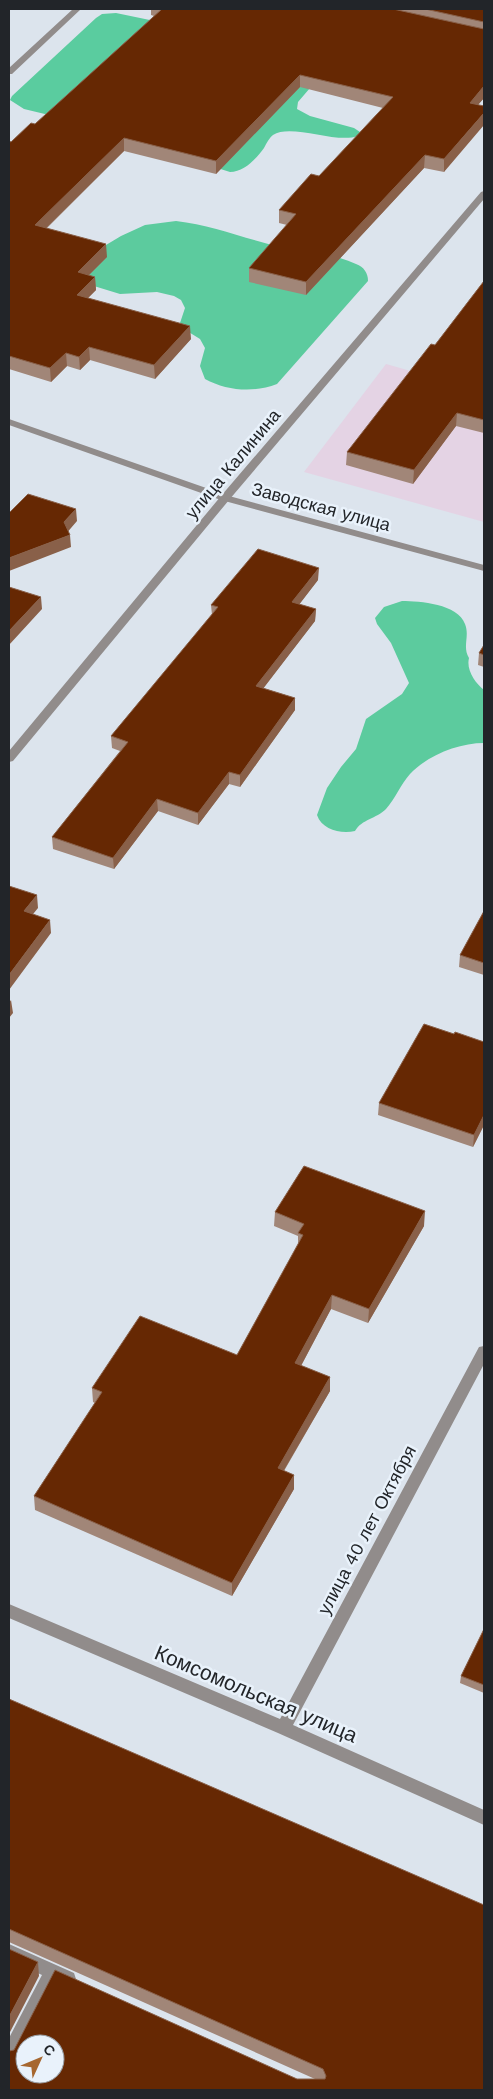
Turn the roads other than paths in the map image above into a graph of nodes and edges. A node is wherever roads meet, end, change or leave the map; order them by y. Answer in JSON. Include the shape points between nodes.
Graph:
{"nodes":[{"id":1,"x":77,"y":9,"type":"edge"},
{"id":2,"x":9,"y":72,"type":"edge"},
{"id":3,"x":484,"y":194,"type":"edge"},
{"id":4,"x":9,"y":422,"type":"edge"},
{"id":5,"x":225,"y":498,"type":"junction"},
{"id":6,"x":484,"y":568,"type":"edge"},
{"id":7,"x":9,"y":758,"type":"edge"},
{"id":8,"x":484,"y":1351,"type":"edge"},
{"id":9,"x":9,"y":1611,"type":"edge"},
{"id":10,"x":283,"y":1728,"type":"junction"},
{"id":11,"x":484,"y":1818,"type":"edge"},
{"id":12,"x":9,"y":1952,"type":"edge"},
{"id":13,"x":52,"y":1972,"type":"junction"},
{"id":14,"x":80,"y":1984,"type":"edge"},
{"id":15,"x":9,"y":2055,"type":"edge"}],
"edges":[{"from":1,"to":2,"type":"street"},
{"from":3,"to":5,"type":"street","name":"улица Калинина"},
{"from":4,"to":5,"type":"street","name":"Заводская улица"},
{"from":5,"to":6,"type":"street","name":"Заводская улица"},
{"from":5,"to":7,"type":"street","name":"улица Калинина"},
{"from":8,"to":10,"type":"street","name":"улица 40 лет Октября"},
{"from":9,"to":10,"type":"street","name":"Комсомольская улица"},
{"from":10,"to":11,"type":"street","name":"Комсомольская улица"},
{"from":12,"to":13,"type":"street"},
{"from":13,"to":14,"type":"street"},
{"from":13,"to":15,"type":"street"}]}
